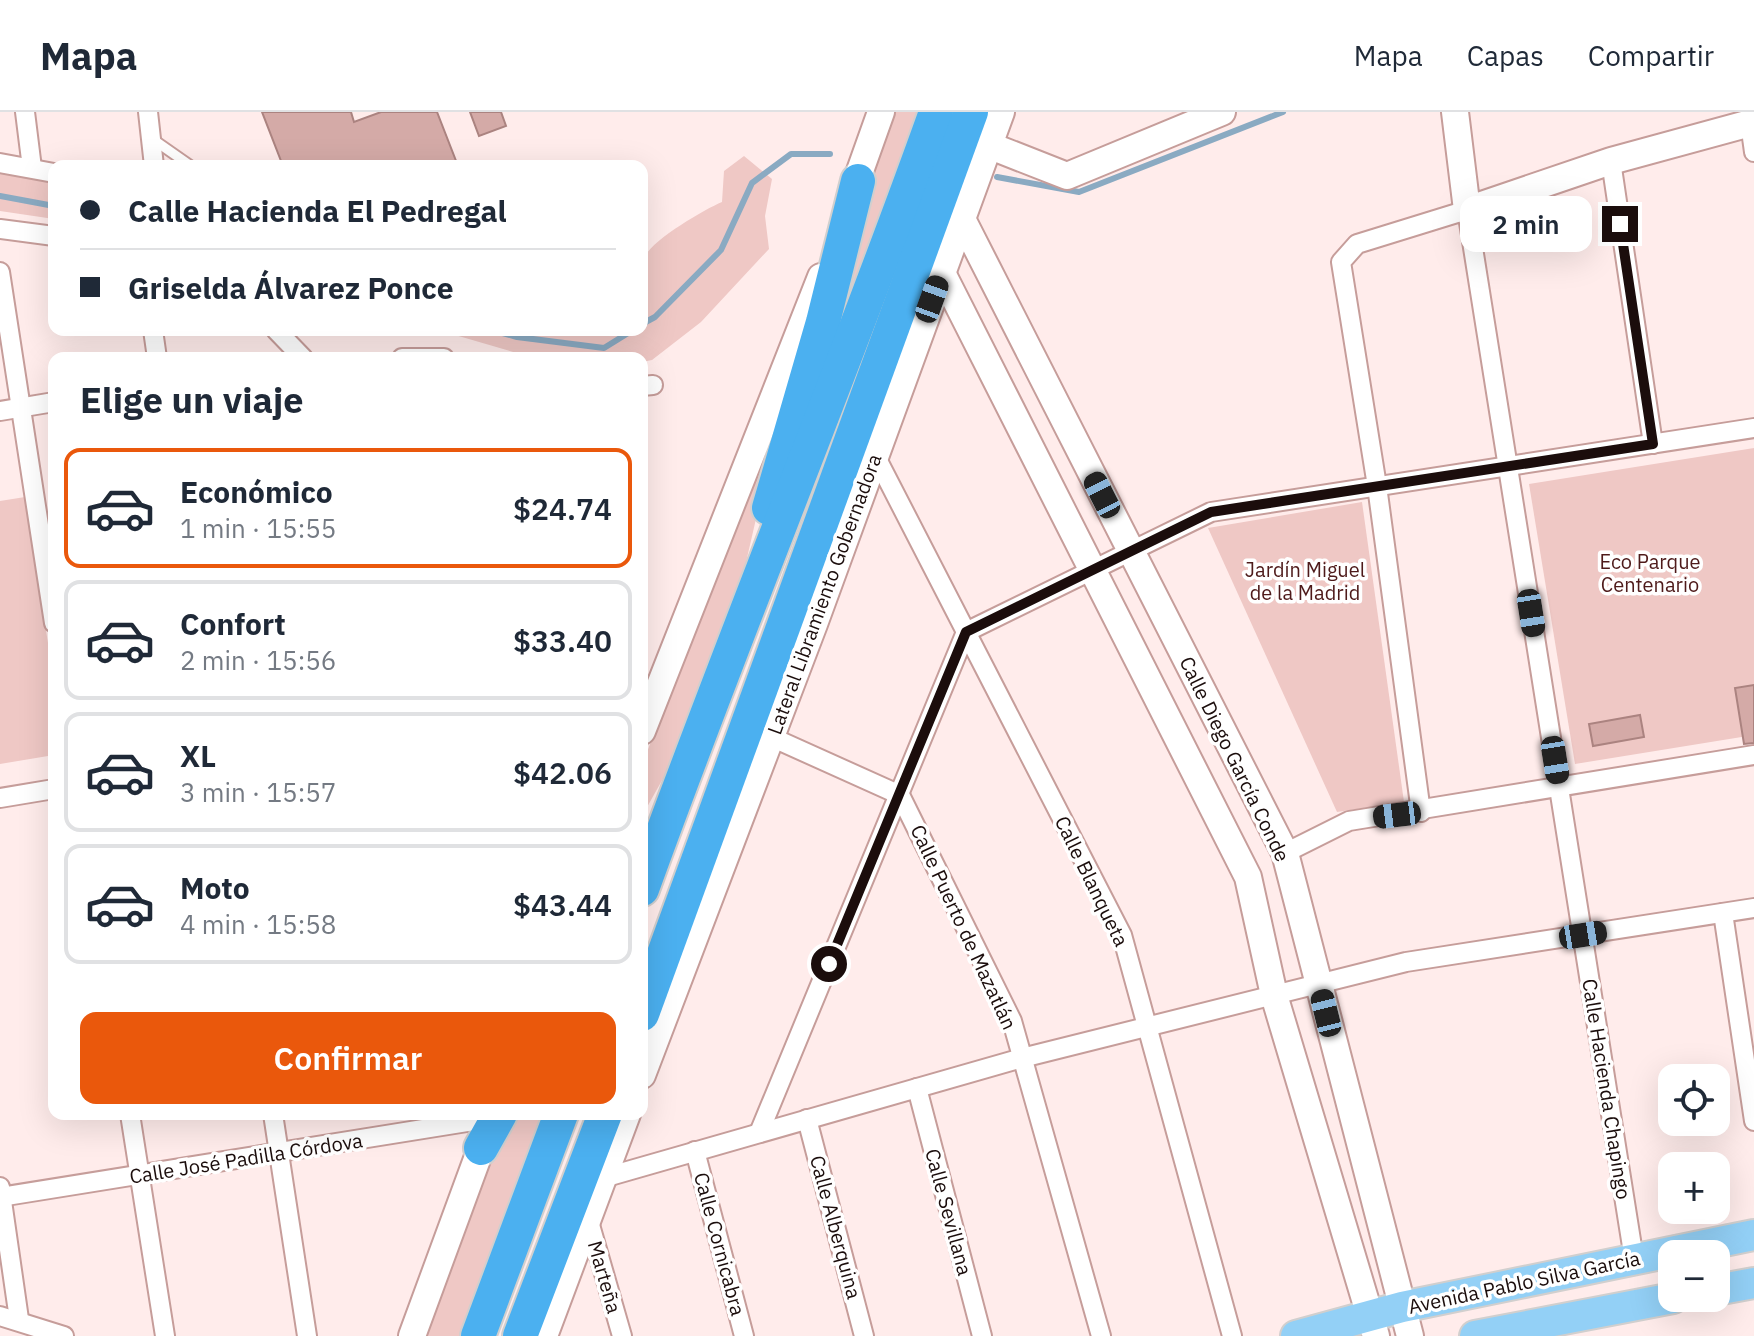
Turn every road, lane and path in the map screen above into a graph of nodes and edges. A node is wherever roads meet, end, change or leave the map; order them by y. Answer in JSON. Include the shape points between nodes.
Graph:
{"nodes":[{"id":1,"x":25,"y":112,"type":"edge"},
{"id":2,"x":148,"y":112,"type":"edge"},
{"id":3,"x":881,"y":112,"type":"edge"},
{"id":4,"x":936,"y":112,"type":"edge"},
{"id":5,"x":971,"y":112,"type":"edge"},
{"id":6,"x":1001,"y":112,"type":"edge"},
{"id":7,"x":1222,"y":112,"type":"edge"},
{"id":8,"x":1455,"y":112,"type":"edge"},
{"id":9,"x":1174,"y":121,"type":"edge"},
{"id":10,"x":1752,"y":122,"type":"edge"},
{"id":11,"x":151,"y":138,"type":"junction"},
{"id":12,"x":988,"y":145,"type":"junction"},
{"id":13,"x":1754,"y":152,"type":"edge"},
{"id":14,"x":153,"y":160,"type":"edge"},
{"id":15,"x":182,"y":160,"type":"edge"},
{"id":16,"x":1611,"y":161,"type":"junction"},
{"id":17,"x":0,"y":163,"type":"edge"},
{"id":18,"x":32,"y":168,"type":"junction"},
{"id":19,"x":48,"y":172,"type":"edge"},
{"id":20,"x":858,"y":181,"type":"junction"},
{"id":21,"x":1467,"y":210,"type":"junction"},
{"id":22,"x":962,"y":219,"type":"junction"},
{"id":23,"x":0,"y":229,"type":"edge"},
{"id":24,"x":48,"y":235,"type":"edge"},
{"id":25,"x":0,"y":272,"type":"edge"},
{"id":26,"x":942,"y":273,"type":"junction"},
{"id":27,"x":282,"y":336,"type":"edge"},
{"id":28,"x":297,"y":352,"type":"edge"},
{"id":29,"x":48,"y":403,"type":"edge"},
{"id":30,"x":21,"y":407,"type":"junction"},
{"id":31,"x":0,"y":411,"type":"edge"},
{"id":32,"x":1754,"y":428,"type":"edge"},
{"id":33,"x":1653,"y":444,"type":"junction"},
{"id":34,"x":875,"y":455,"type":"junction"},
{"id":35,"x":1508,"y":466,"type":"junction"},
{"id":36,"x":1377,"y":486,"type":"junction"},
{"id":37,"x":1130,"y":550,"type":"junction"},
{"id":38,"x":1092,"y":570,"type":"junction"},
{"id":39,"x":48,"y":584,"type":"edge"},
{"id":40,"x":755,"y":595,"type":"junction"},
{"id":41,"x":966,"y":632,"type":"junction"},
{"id":42,"x":649,"y":698,"type":"edge"},
{"id":43,"x":759,"y":731,"type":"junction"},
{"id":44,"x":1754,"y":755,"type":"edge"},
{"id":45,"x":686,"y":766,"type":"junction"},
{"id":46,"x":1559,"y":789,"type":"junction"},
{"id":47,"x":48,"y":790,"type":"edge"},
{"id":48,"x":900,"y":795,"type":"junction"},
{"id":49,"x":0,"y":798,"type":"edge"},
{"id":50,"x":1421,"y":812,"type":"junction"},
{"id":51,"x":648,"y":838,"type":"edge"},
{"id":52,"x":1285,"y":853,"type":"junction"},
{"id":53,"x":648,"y":872,"type":"edge"},
{"id":54,"x":1754,"y":908,"type":"edge"},
{"id":55,"x":1723,"y":913,"type":"junction"},
{"id":56,"x":1583,"y":935,"type":"junction"},
{"id":57,"x":1319,"y":984,"type":"junction"},
{"id":58,"x":1274,"y":995,"type":"junction"},
{"id":59,"x":648,"y":999,"type":"edge"},
{"id":60,"x":1147,"y":1027,"type":"junction"},
{"id":61,"x":648,"y":1057,"type":"edge"},
{"id":62,"x":1022,"y":1058,"type":"junction"},
{"id":63,"x":917,"y":1088,"type":"junction"},
{"id":64,"x":807,"y":1119,"type":"junction"},
{"id":65,"x":131,"y":1120,"type":"edge"},
{"id":66,"x":274,"y":1120,"type":"edge"},
{"id":67,"x":559,"y":1120,"type":"edge"},
{"id":68,"x":603,"y":1120,"type":"edge"},
{"id":69,"x":625,"y":1120,"type":"edge"},
{"id":70,"x":1754,"y":1121,"type":"edge"},
{"id":71,"x":412,"y":1123,"type":"edge"},
{"id":72,"x":492,"y":1124,"type":"edge"},
{"id":73,"x":759,"y":1133,"type":"junction"},
{"id":74,"x":695,"y":1151,"type":"junction"},
{"id":75,"x":279,"y":1153,"type":"junction"},
{"id":76,"x":140,"y":1175,"type":"junction"},
{"id":77,"x":603,"y":1178,"type":"junction"},
{"id":78,"x":1,"y":1193,"type":"edge"},
{"id":79,"x":588,"y":1218,"type":"junction"},
{"id":80,"x":1754,"y":1235,"type":"edge"},
{"id":81,"x":1634,"y":1259,"type":"junction"},
{"id":82,"x":1754,"y":1283,"type":"edge"},
{"id":83,"x":1730,"y":1287,"type":"edge"},
{"id":84,"x":1658,"y":1301,"type":"edge"},
{"id":85,"x":9,"y":1318,"type":"edge"},
{"id":86,"x":1406,"y":1322,"type":"edge"},
{"id":87,"x":1373,"y":1326,"type":"edge"},
{"id":88,"x":64,"y":1336,"type":"edge"},
{"id":89,"x":165,"y":1336,"type":"edge"},
{"id":90,"x":307,"y":1336,"type":"edge"},
{"id":91,"x":412,"y":1336,"type":"edge"},
{"id":92,"x":478,"y":1336,"type":"edge"},
{"id":93,"x":520,"y":1336,"type":"edge"},
{"id":94,"x":544,"y":1336,"type":"edge"},
{"id":95,"x":622,"y":1336,"type":"edge"},
{"id":96,"x":744,"y":1336,"type":"edge"},
{"id":97,"x":864,"y":1336,"type":"edge"},
{"id":98,"x":982,"y":1336,"type":"edge"},
{"id":99,"x":1101,"y":1336,"type":"edge"},
{"id":100,"x":1232,"y":1336,"type":"edge"},
{"id":101,"x":1296,"y":1336,"type":"edge"},
{"id":102,"x":1475,"y":1336,"type":"edge"}],
"edges":[{"from":1,"to":18,"type":"street"},
{"from":2,"to":11,"type":"street"},
{"from":3,"to":20,"type":"street"},
{"from":4,"to":40,"type":"highway","via":[[862,321]]},
{"from":5,"to":43,"type":"highway"},
{"from":6,"to":12,"type":"street","name":"Lateral Libramiento Gobernadora"},
{"from":7,"to":9,"type":"street"},
{"from":8,"to":21,"type":"street","name":"Calle Hacienda Chapingo"},
{"from":9,"to":12,"type":"street","via":[[1067,176]]},
{"from":10,"to":13,"type":"street"},
{"from":10,"to":16,"type":"street"},
{"from":11,"to":14,"type":"street"},
{"from":11,"to":15,"type":"lane"},
{"from":12,"to":22,"type":"street","name":"Lateral Libramiento Gobernadora"},
{"from":16,"to":21,"type":"street"},
{"from":16,"to":33,"type":"street"},
{"from":17,"to":18,"type":"street"},
{"from":18,"to":19,"type":"street"},
{"from":20,"to":40,"type":"highway","via":[[823,322],[772,487]]},
{"from":20,"to":42,"type":"street"},
{"from":21,"to":35,"type":"street","name":"Calle Hacienda Chapingo"},
{"from":21,"to":36,"type":"street","via":[[1357,244],[1341,262]]},
{"from":22,"to":26,"type":"street","name":"Lateral Libramiento Gobernadora"},
{"from":22,"to":37,"type":"street","name":"Calle Diego García Conde"},
{"from":23,"to":24,"type":"street"},
{"from":25,"to":30,"type":"street"},
{"from":26,"to":34,"type":"street","name":"Lateral Libramiento Gobernadora"},
{"from":26,"to":38,"type":"street","name":"Calle Diego García Conde"},
{"from":27,"to":28,"type":"street"},
{"from":29,"to":30,"type":"street"},
{"from":30,"to":31,"type":"street"},
{"from":30,"to":39,"type":"street"},
{"from":32,"to":33,"type":"street"},
{"from":33,"to":35,"type":"street"},
{"from":34,"to":41,"type":"street","name":"Calle Blanqueta"},
{"from":34,"to":43,"type":"street","name":"Lateral Libramiento Gobernadora"},
{"from":35,"to":36,"type":"street"},
{"from":35,"to":46,"type":"street","name":"Calle Hacienda Chapingo"},
{"from":36,"to":37,"type":"street","via":[[1211,512]]},
{"from":36,"to":50,"type":"street"},
{"from":37,"to":38,"type":"street"},
{"from":37,"to":52,"type":"street","name":"Calle Diego García Conde"},
{"from":38,"to":41,"type":"street"},
{"from":38,"to":58,"type":"street","name":"Calle Diego García Conde","via":[[1248,877]]},
{"from":40,"to":45,"type":"highway"},
{"from":41,"to":48,"type":"street"},
{"from":41,"to":60,"type":"street","name":"Calle Blanqueta","via":[[1122,935]]},
{"from":43,"to":48,"type":"street"},
{"from":43,"to":59,"type":"highway"},
{"from":43,"to":61,"type":"street","name":"Lateral Libramiento Gobernadora"},
{"from":44,"to":46,"type":"street"},
{"from":45,"to":51,"type":"highway"},
{"from":45,"to":53,"type":"highway"},
{"from":46,"to":50,"type":"street"},
{"from":46,"to":56,"type":"street","name":"Calle Hacienda Chapingo"},
{"from":47,"to":49,"type":"street"},
{"from":48,"to":62,"type":"street","name":"Calle Puerto de Mazatlán","via":[[1012,1021]]},
{"from":48,"to":73,"type":"street"},
{"from":50,"to":52,"type":"street","via":[[1349,821]]},
{"from":52,"to":57,"type":"street","name":"Calle Diego García Conde"},
{"from":54,"to":55,"type":"street"},
{"from":55,"to":56,"type":"street"},
{"from":55,"to":70,"type":"street"},
{"from":56,"to":57,"type":"street","via":[[1406,962]]},
{"from":56,"to":81,"type":"street","name":"Calle Hacienda Chapingo"},
{"from":57,"to":58,"type":"street"},
{"from":57,"to":86,"type":"street","name":"Calle Diego García Conde"},
{"from":58,"to":60,"type":"street"},
{"from":58,"to":87,"type":"street","name":"Calle Diego García Conde"},
{"from":60,"to":62,"type":"street"},
{"from":60,"to":100,"type":"street","name":"Calle Blanqueta"},
{"from":62,"to":63,"type":"street"},
{"from":62,"to":99,"type":"street","name":"Calle Puerto de Mazatlán"},
{"from":63,"to":64,"type":"street"},
{"from":63,"to":98,"type":"street","name":"Calle Sevillana"},
{"from":64,"to":73,"type":"street"},
{"from":64,"to":97,"type":"street","name":"Calle Alberquina"},
{"from":65,"to":76,"type":"street"},
{"from":66,"to":75,"type":"street"},
{"from":67,"to":92,"type":"highway"},
{"from":68,"to":93,"type":"highway"},
{"from":69,"to":77,"type":"street"},
{"from":71,"to":72,"type":"street","name":"Calle José Padilla Córdova"},
{"from":71,"to":75,"type":"street","name":"Calle José Padilla Córdova"},
{"from":72,"to":91,"type":"street"},
{"from":73,"to":74,"type":"street"},
{"from":74,"to":77,"type":"street"},
{"from":74,"to":96,"type":"street","name":"Calle Cornicabra"},
{"from":75,"to":76,"type":"street","name":"Calle José Padilla Córdova"},
{"from":75,"to":90,"type":"street"},
{"from":76,"to":78,"type":"street","name":"Calle José Padilla Córdova"},
{"from":76,"to":89,"type":"street"},
{"from":77,"to":79,"type":"street"},
{"from":78,"to":85,"type":"street"},
{"from":79,"to":94,"type":"street"},
{"from":79,"to":95,"type":"street","name":"Marteña"},
{"from":80,"to":81,"type":"main road","name":"Avenida Pablo Silva García"},
{"from":81,"to":86,"type":"main road","name":"Avenida Pablo Silva García"},
{"from":82,"to":83,"type":"main road"},
{"from":84,"to":102,"type":"main road"},
{"from":85,"to":88,"type":"street"},
{"from":86,"to":87,"type":"main road","name":"Avenida Pablo Silva García"},
{"from":87,"to":101,"type":"main road","name":"Avenida Pablo Silva García"}]}
